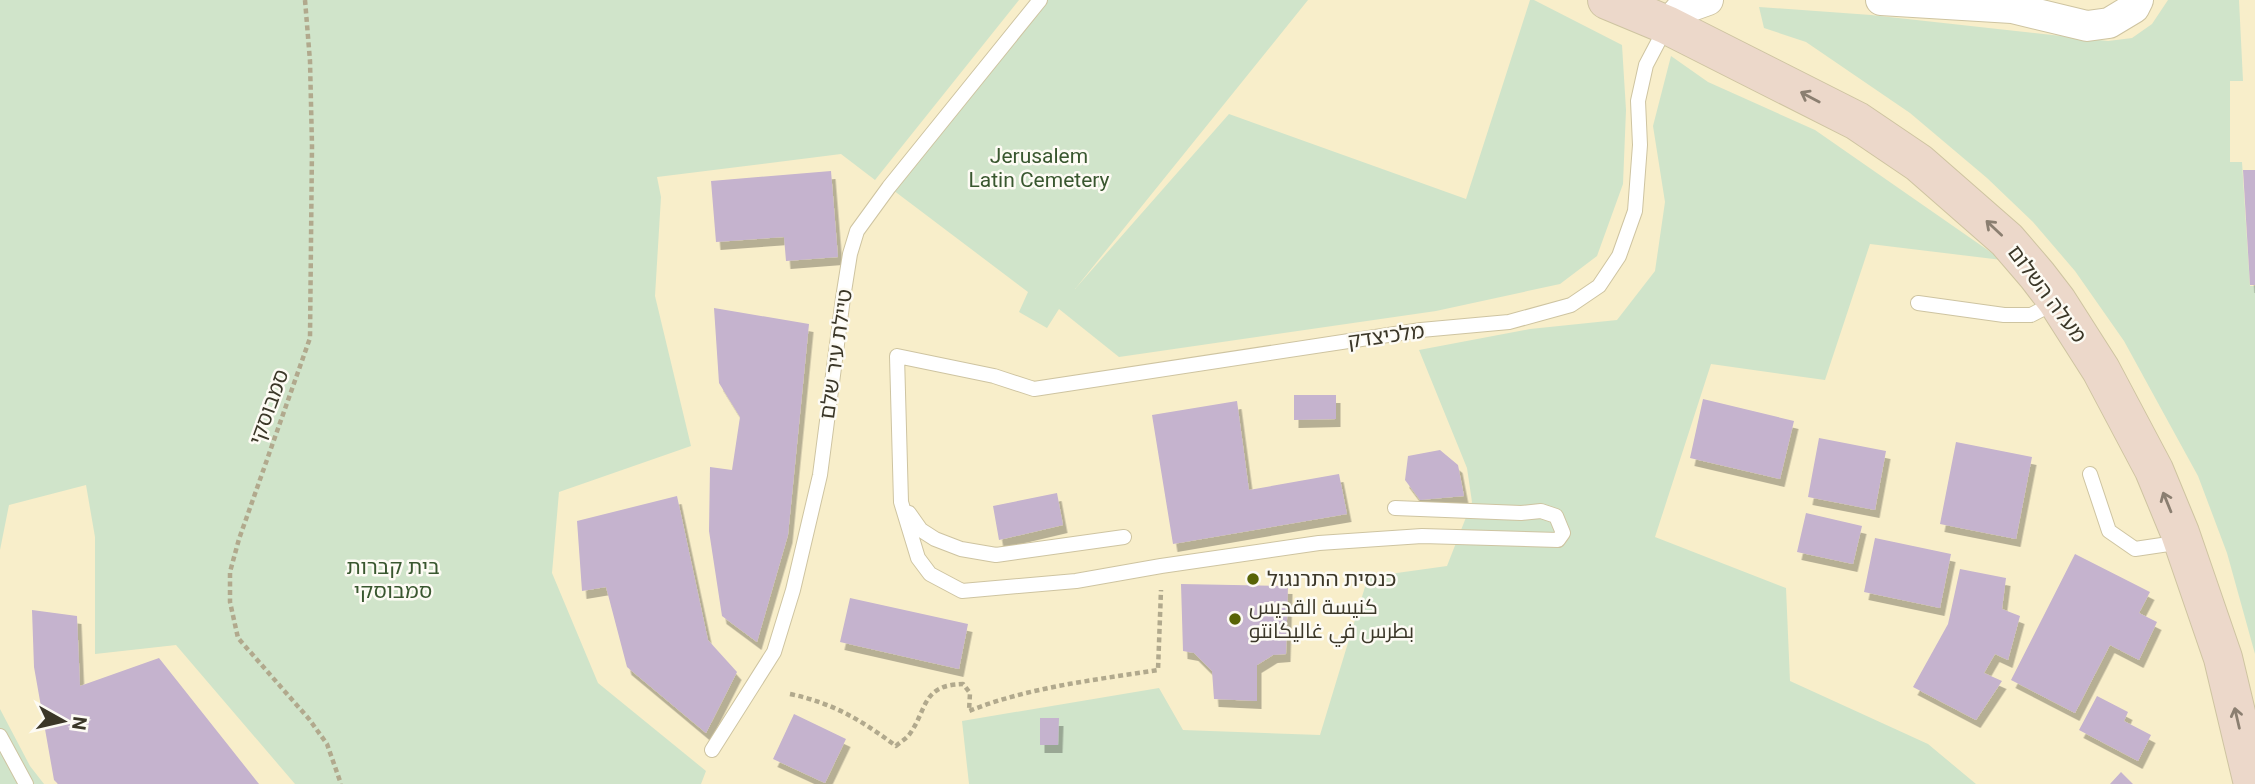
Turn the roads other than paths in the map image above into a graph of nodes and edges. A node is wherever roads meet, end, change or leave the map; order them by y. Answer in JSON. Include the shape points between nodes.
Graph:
{"nodes":[{"id":1,"x":1040,"y":0,"type":"edge"},
{"id":2,"x":1607,"y":0,"type":"edge"},
{"id":3,"x":1708,"y":0,"type":"edge"},
{"id":4,"x":1881,"y":0,"type":"edge"},
{"id":5,"x":2138,"y":0,"type":"edge"},
{"id":6,"x":1969,"y":3,"type":"edge"},
{"id":7,"x":1667,"y":25,"type":"junction"},
{"id":8,"x":2057,"y":301,"type":"junction"},
{"id":9,"x":1918,"y":303,"type":"dead end"},
{"id":10,"x":2090,"y":474,"type":"dead end"},
{"id":11,"x":901,"y":502,"type":"junction"},
{"id":12,"x":1395,"y":508,"type":"dead end"},
{"id":13,"x":1124,"y":537,"type":"dead end"},
{"id":14,"x":2183,"y":542,"type":"junction"},
{"id":15,"x":0,"y":736,"type":"edge"},
{"id":16,"x":712,"y":750,"type":"dead end"},
{"id":17,"x":26,"y":784,"type":"edge"},
{"id":18,"x":2253,"y":784,"type":"edge"}],
"edges":[{"from":1,"to":16,"type":"lane","name":"טיילת עיר שלם","via":[[857,231],[843,298],[820,475],[793,590],[774,652]]},
{"from":2,"to":7,"type":"street","name":"מעלה השלום"},
{"from":3,"to":7,"type":"street","via":[[1680,10]]},
{"from":4,"to":6,"type":"street"},
{"from":5,"to":6,"type":"street","via":[[2134,8],[2109,23],[2087,26]]},
{"from":8,"to":7,"type":"street","name":"מעלה השלום","one_way":true,"via":[[2007,240],[1919,163],[1857,121]]},
{"from":7,"to":11,"type":"lane","name":"מלכיצדק","via":[[1646,65],[1638,101],[1635,211],[1619,256],[1599,286],[1572,305],[1509,323],[1422,330],[1034,388],[897,356]]},
{"from":8,"to":9,"type":"lane","via":[[2031,315]]},
{"from":14,"to":8,"type":"street","name":"מעלה השלום","one_way":true,"via":[[2126,414]]},
{"from":10,"to":14,"type":"lane","via":[[2109,531],[2135,549]]},
{"from":11,"to":12,"type":"lane","via":[[918,558],[930,574],[962,591],[1076,581],[1319,543],[1422,537],[1558,540],[1563,533],[1556,516],[1541,511]]},
{"from":11,"to":13,"type":"lane","via":[[920,530],[935,539],[996,555]]},
{"from":18,"to":14,"type":"street","name":"מעלה השלום","one_way":true,"via":[[2223,658]]},
{"from":15,"to":17,"type":"lane"}]}
